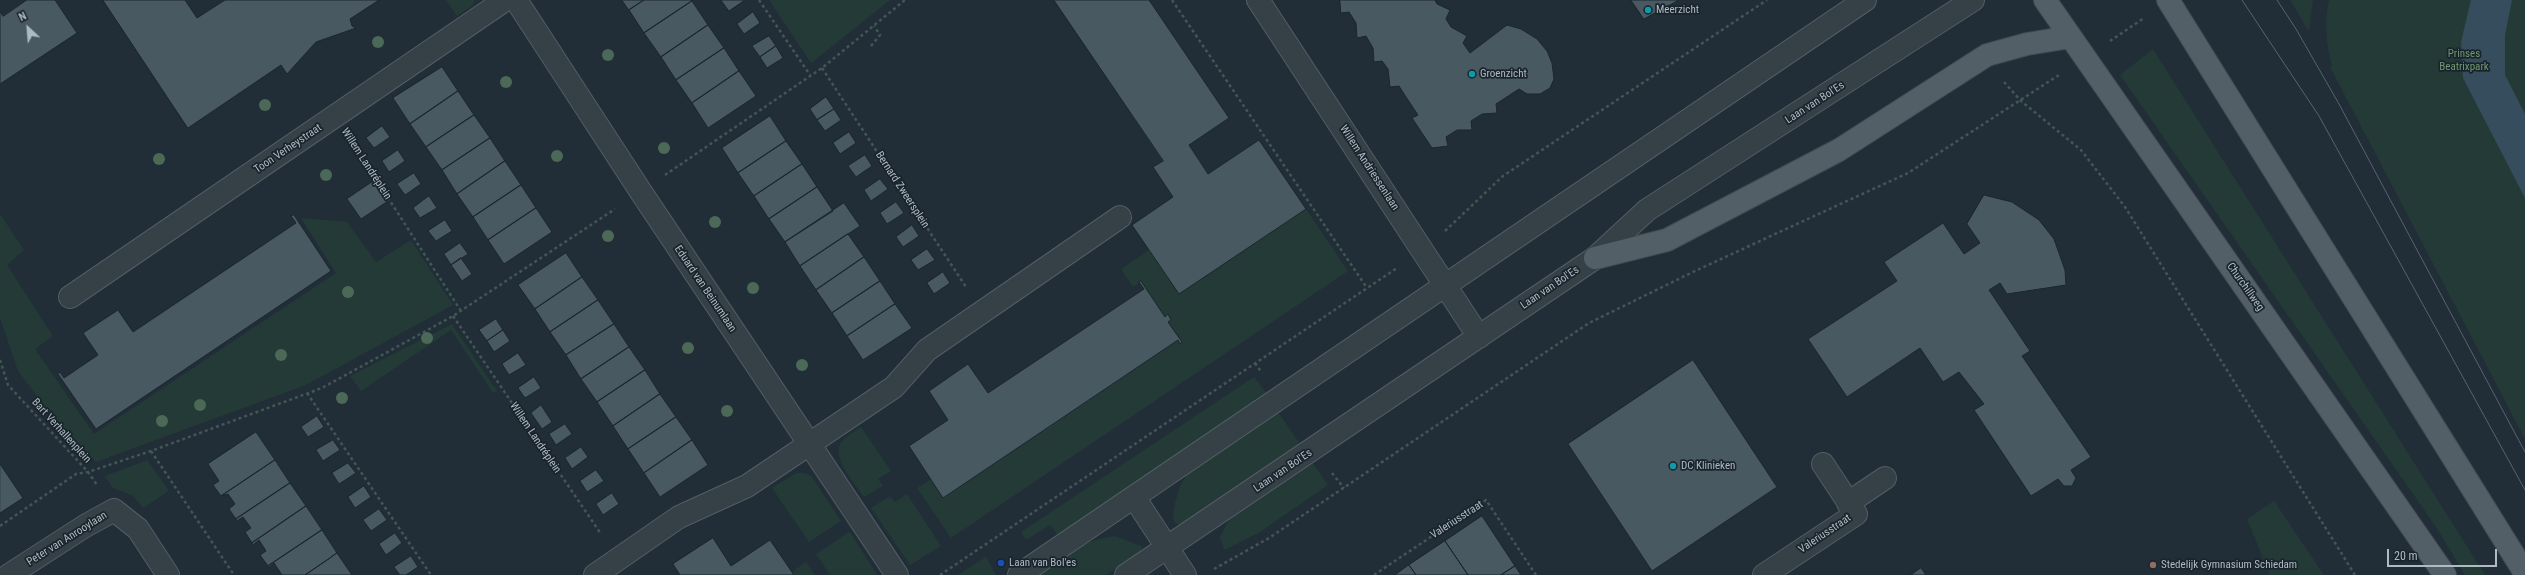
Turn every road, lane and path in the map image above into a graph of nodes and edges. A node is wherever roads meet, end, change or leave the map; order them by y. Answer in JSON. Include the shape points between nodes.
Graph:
{"nodes":[{"id":1,"x":505,"y":0,"type":"edge"},
{"id":2,"x":516,"y":0,"type":"edge"},
{"id":3,"x":759,"y":0,"type":"edge"},
{"id":4,"x":906,"y":0,"type":"edge"},
{"id":5,"x":1172,"y":0,"type":"edge"},
{"id":6,"x":1258,"y":0,"type":"edge"},
{"id":7,"x":1767,"y":0,"type":"edge"},
{"id":8,"x":1865,"y":0,"type":"edge"},
{"id":9,"x":1973,"y":0,"type":"edge"},
{"id":10,"x":2045,"y":0,"type":"edge"},
{"id":11,"x":2168,"y":0,"type":"edge"},
{"id":12,"x":874,"y":26,"type":"junction"},
{"id":13,"x":2070,"y":37,"type":"junction"},
{"id":14,"x":871,"y":46,"type":"dead end"},
{"id":15,"x":822,"y":68,"type":"junction"},
{"id":16,"x":810,"y":75,"type":"junction"},
{"id":17,"x":336,"y":117,"type":"junction"},
{"id":18,"x":640,"y":192,"type":"junction"},
{"id":19,"x":1120,"y":217,"type":"dead end"},
{"id":20,"x":1423,"y":251,"type":"junction"},
{"id":21,"x":1595,"y":258,"type":"junction"},
{"id":22,"x":1446,"y":286,"type":"junction"},
{"id":23,"x":1367,"y":288,"type":"junction"},
{"id":24,"x":70,"y":297,"type":"dead end"},
{"id":25,"x":461,"y":311,"type":"junction"},
{"id":26,"x":982,"y":312,"type":"junction"},
{"id":27,"x":453,"y":316,"type":"junction"},
{"id":28,"x":1479,"y":337,"type":"junction"},
{"id":29,"x":0,"y":360,"type":"edge"},
{"id":30,"x":307,"y":393,"type":"junction"},
{"id":31,"x":809,"y":444,"type":"junction"},
{"id":32,"x":151,"y":451,"type":"junction"},
{"id":33,"x":1823,"y":464,"type":"dead end"},
{"id":34,"x":88,"y":472,"type":"junction"},
{"id":35,"x":1885,"y":478,"type":"dead end"},
{"id":36,"x":1134,"y":496,"type":"junction"},
{"id":37,"x":1848,"y":503,"type":"junction"},
{"id":38,"x":114,"y":510,"type":"junction"},
{"id":39,"x":0,"y":526,"type":"edge"},
{"id":40,"x":1167,"y":547,"type":"junction"},
{"id":41,"x":618,"y":560,"type":"junction"},
{"id":42,"x":1211,"y":571,"type":"dead end"},
{"id":43,"x":2525,"y":572,"type":"edge"},
{"id":44,"x":9,"y":575,"type":"edge"},
{"id":45,"x":168,"y":575,"type":"edge"},
{"id":46,"x":234,"y":575,"type":"edge"},
{"id":47,"x":431,"y":575,"type":"edge"},
{"id":48,"x":595,"y":575,"type":"edge"},
{"id":49,"x":897,"y":575,"type":"edge"},
{"id":50,"x":940,"y":575,"type":"edge"},
{"id":51,"x":1019,"y":575,"type":"edge"},
{"id":52,"x":1126,"y":575,"type":"edge"},
{"id":53,"x":1185,"y":575,"type":"edge"},
{"id":54,"x":1374,"y":575,"type":"edge"},
{"id":55,"x":1536,"y":575,"type":"edge"},
{"id":56,"x":1764,"y":575,"type":"edge"},
{"id":57,"x":2355,"y":575,"type":"edge"},
{"id":58,"x":2445,"y":575,"type":"edge"}],
"edges":[{"from":1,"to":17,"type":"street","name":"Toon Verheystraat"},
{"from":2,"to":18,"type":"street","name":"Eduard van Beinumlaan"},
{"from":3,"to":16,"type":"path"},
{"from":4,"to":12,"type":"path"},
{"from":5,"to":23,"type":"path"},
{"from":6,"to":20,"type":"street","name":"Willem Andriessenlaan"},
{"from":7,"to":20,"type":"path","via":[[1503,176]]},
{"from":8,"to":22,"type":"street"},
{"from":9,"to":21,"type":"street","name":"Laan van Bol'Es","via":[[1647,210]]},
{"from":10,"to":13,"type":"main road","name":"Churchillweg"},
{"from":11,"to":43,"type":"main road"},
{"from":12,"to":14,"type":"path","via":[[880,35]]},
{"from":12,"to":15,"type":"path"},
{"from":13,"to":21,"type":"main road","via":[[2027,44],[1987,56],[1839,150],[1667,240]]},
{"from":13,"to":58,"type":"main road","name":"Churchillweg"},
{"from":15,"to":16,"type":"path"},
{"from":15,"to":26,"type":"path","name":"Bernard Zweersplein"},
{"from":16,"to":18,"type":"path"},
{"from":17,"to":24,"type":"street","name":"Toon Verheystraat"},
{"from":17,"to":25,"type":"path","name":"Willem Landréplein"},
{"from":18,"to":25,"type":"path"},
{"from":18,"to":31,"type":"street","name":"Eduard van Beinumlaan"},
{"from":19,"to":26,"type":"street"},
{"from":20,"to":22,"type":"street","name":"Willem Andriessenlaan"},
{"from":20,"to":23,"type":"path"},
{"from":21,"to":28,"type":"street","name":"Laan van Bol'Es"},
{"from":22,"to":28,"type":"street","name":"Willem Andriessenlaan"},
{"from":22,"to":36,"type":"street"},
{"from":23,"to":50,"type":"path"},
{"from":25,"to":27,"type":"path"},
{"from":26,"to":31,"type":"street","via":[[927,350],[894,387]]},
{"from":27,"to":30,"type":"path","via":[[322,388]]},
{"from":27,"to":41,"type":"path","name":"Willem Landréplein"},
{"from":28,"to":40,"type":"street","name":"Laan van Bol'Es"},
{"from":29,"to":34,"type":"path","name":"Bart Verhallenplein","via":[[8,385]]},
{"from":30,"to":32,"type":"path"},
{"from":30,"to":47,"type":"path"},
{"from":31,"to":41,"type":"street","via":[[747,486],[679,517]]},
{"from":31,"to":49,"type":"street","name":"Eduard van Beinumlaan"},
{"from":32,"to":34,"type":"path"},
{"from":32,"to":46,"type":"path"},
{"from":33,"to":37,"type":"street","name":"Valeriusstraat"},
{"from":34,"to":38,"type":"path","name":"Bart Verhallenplein"},
{"from":34,"to":39,"type":"path","via":[[76,474]]},
{"from":35,"to":37,"type":"street"},
{"from":36,"to":40,"type":"street"},
{"from":36,"to":51,"type":"street"},
{"from":37,"to":56,"type":"street","name":"Valeriusstraat","via":[[1856,514]]},
{"from":38,"to":44,"type":"street","name":"Peter van Anrooylaan"},
{"from":38,"to":45,"type":"street","name":"Peter van Anrooylaan","via":[[138,529]]},
{"from":40,"to":52,"type":"street","name":"Laan van Bol'Es"},
{"from":40,"to":53,"type":"street"},
{"from":41,"to":48,"type":"street"},
{"from":42,"to":57,"type":"path","via":[[1275,534],[1588,323],[1908,173],[2021,101],[2081,150],[2125,207]]},
{"from":54,"to":55,"type":"path","name":"Valeriusstraat","via":[[1486,500]]}]}
